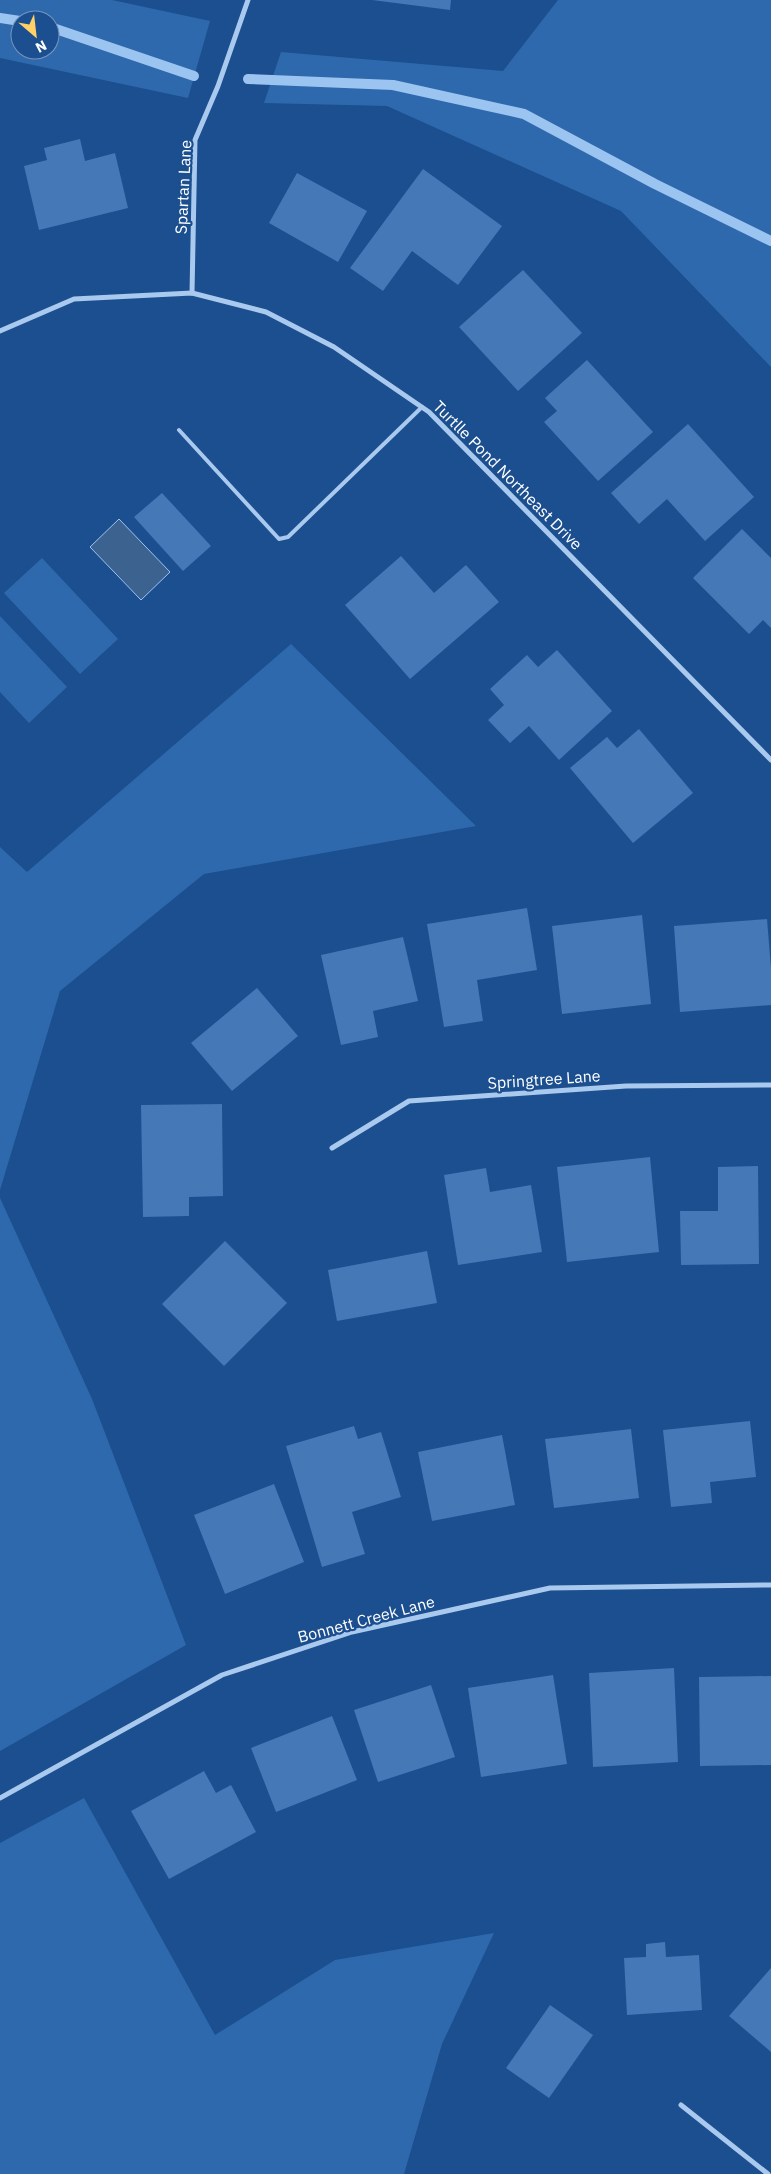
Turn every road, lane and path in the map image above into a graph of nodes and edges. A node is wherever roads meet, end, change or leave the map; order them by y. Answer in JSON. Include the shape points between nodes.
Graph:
{"nodes":[{"id":1,"x":248,"y":0,"type":"edge"},
{"id":2,"x":192,"y":294,"type":"junction"},
{"id":3,"x":0,"y":331,"type":"edge"},
{"id":4,"x":422,"y":407,"type":"junction"},
{"id":5,"x":179,"y":430,"type":"dead end"},
{"id":6,"x":771,"y":760,"type":"edge"},
{"id":7,"x":771,"y":1085,"type":"edge"},
{"id":8,"x":332,"y":1148,"type":"dead end"},
{"id":9,"x":771,"y":1585,"type":"edge"},
{"id":10,"x":0,"y":1798,"type":"edge"},
{"id":11,"x":681,"y":2105,"type":"dead end"},
{"id":12,"x":768,"y":2174,"type":"edge"}],
"edges":[{"from":1,"to":2,"type":"street","name":"Spartan Lane","via":[[195,140]]},
{"from":2,"to":3,"type":"street","name":"Turtlle Pond Northeast Drive","via":[[74,299]]},
{"from":2,"to":4,"type":"street","name":"Turtlle Pond Northeast Drive","via":[[266,312],[334,347]]},
{"from":4,"to":5,"type":"lane","via":[[288,537],[279,539]]},
{"from":4,"to":6,"type":"street","name":"Turtlle Pond Northeast Drive"},
{"from":7,"to":8,"type":"street","name":"Springtree Lane","via":[[626,1086],[409,1101]]},
{"from":9,"to":10,"type":"street","name":"Bonnett Creek Lane","via":[[550,1588],[352,1632],[222,1675]]},
{"from":11,"to":12,"type":"street"}]}
